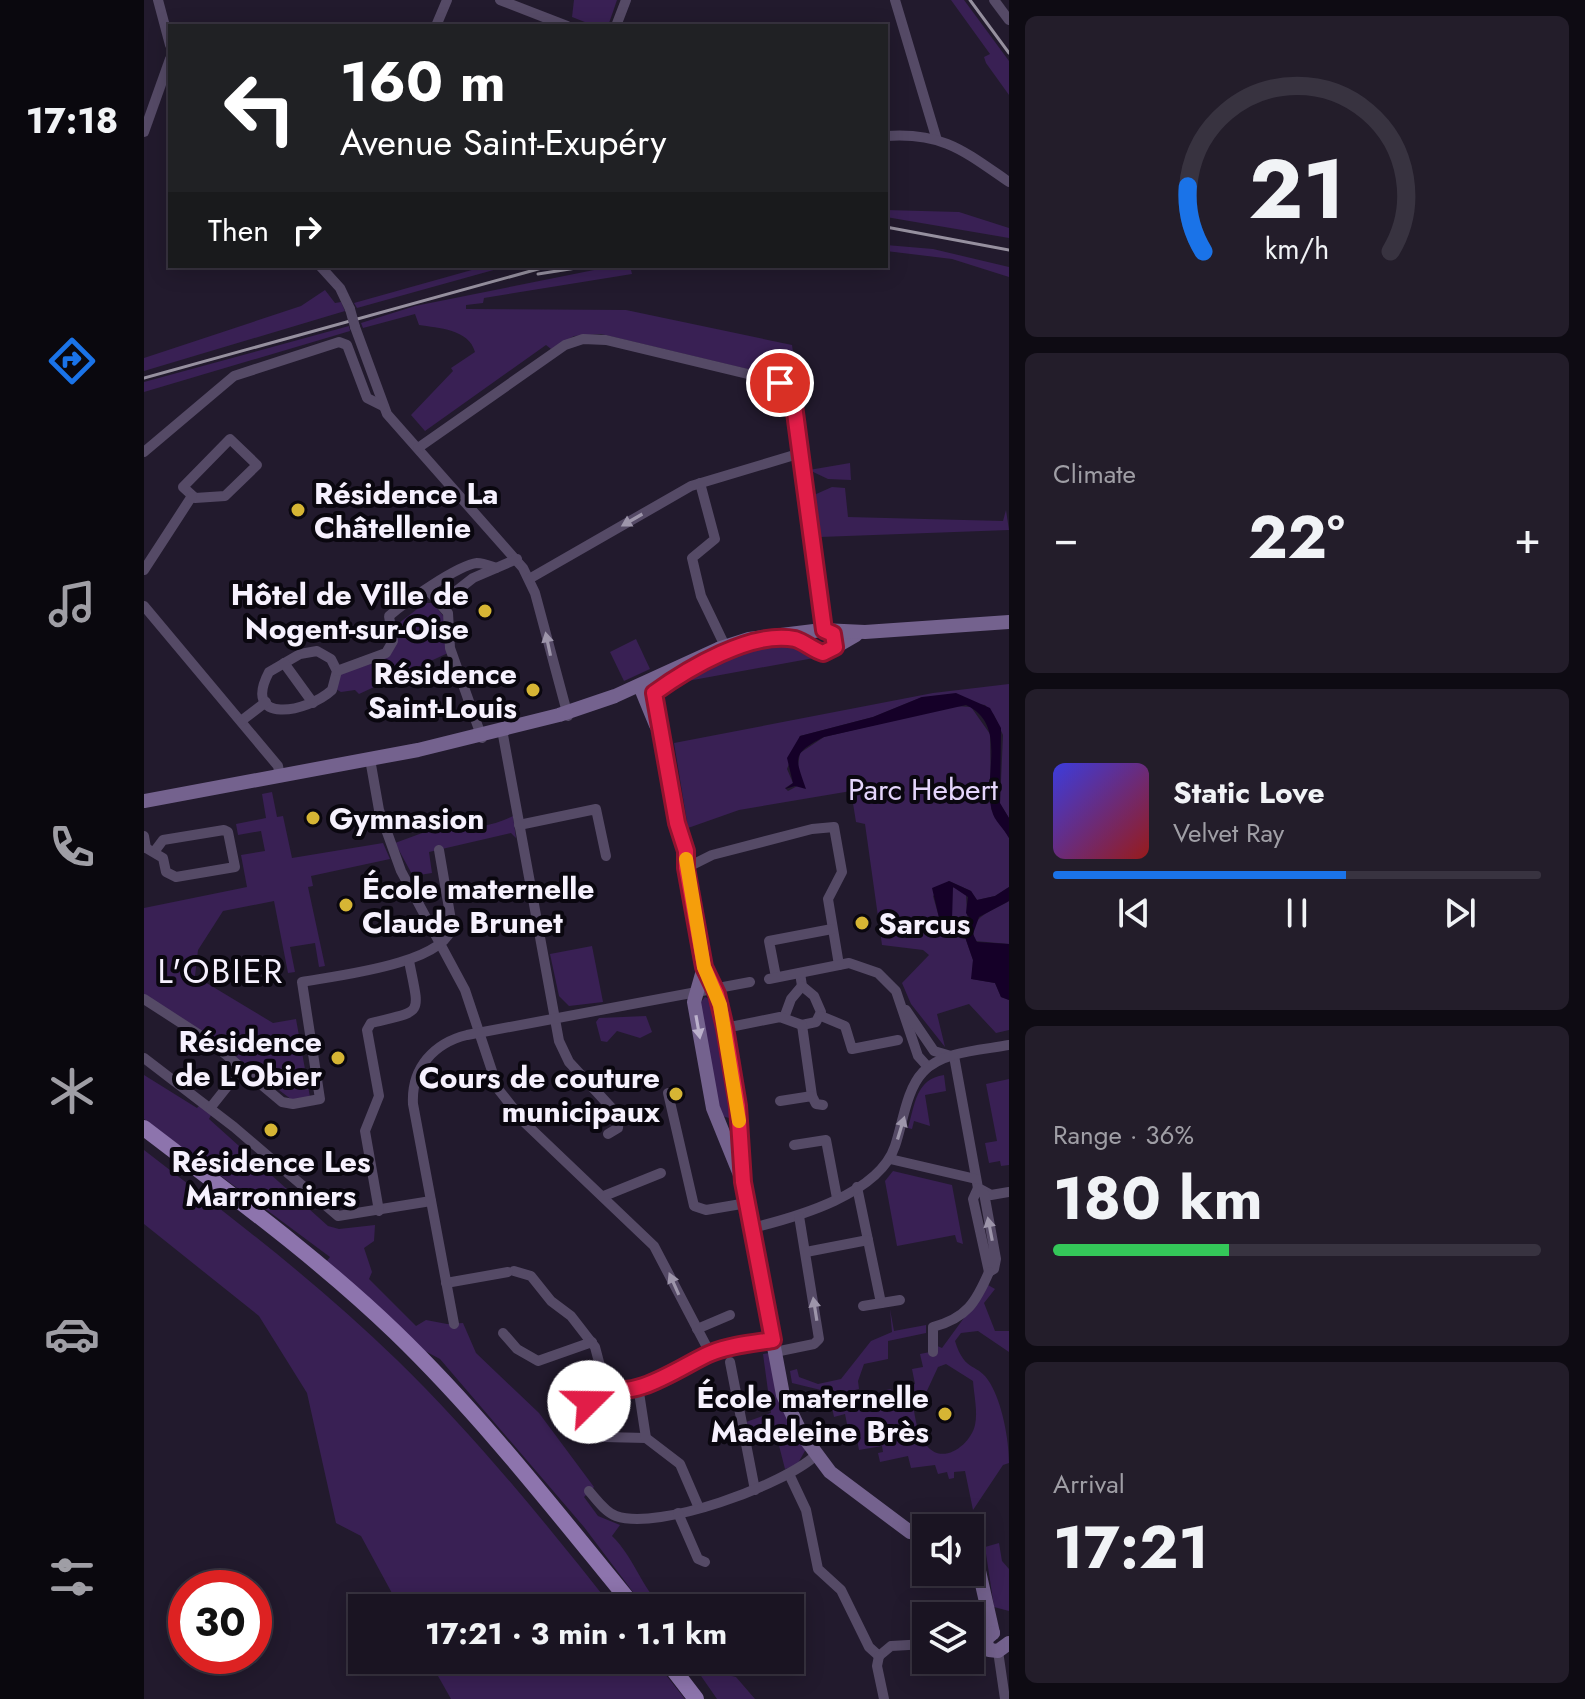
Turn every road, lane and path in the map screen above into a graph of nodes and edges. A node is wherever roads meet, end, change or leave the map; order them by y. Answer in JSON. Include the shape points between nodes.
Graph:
{"nodes":[{"id":1,"x":158,"y":0,"type":"edge"},
{"id":2,"x":447,"y":0,"type":"edge"},
{"id":3,"x":500,"y":0,"type":"edge"},
{"id":4,"x":626,"y":0,"type":"edge"},
{"id":5,"x":895,"y":0,"type":"edge"},
{"id":6,"x":994,"y":0,"type":"edge"},
{"id":7,"x":1009,"y":20,"type":"edge"},
{"id":8,"x":437,"y":24,"type":"edge"},
{"id":9,"x":562,"y":24,"type":"edge"},
{"id":10,"x":617,"y":24,"type":"edge"},
{"id":11,"x":168,"y":38,"type":"edge"},
{"id":12,"x":168,"y":65,"type":"edge"},
{"id":13,"x":144,"y":132,"type":"edge"},
{"id":14,"x":888,"y":136,"type":"edge"},
{"id":15,"x":936,"y":137,"type":"junction"},
{"id":16,"x":1009,"y":182,"type":"edge"},
{"id":17,"x":327,"y":269,"type":"edge"},
{"id":18,"x":383,"y":406,"type":"junction"},
{"id":19,"x":418,"y":448,"type":"junction"},
{"id":20,"x":144,"y":452,"type":"edge"},
{"id":21,"x":801,"y":453,"type":"junction"},
{"id":22,"x":700,"y":483,"type":"junction"},
{"id":23,"x":192,"y":496,"type":"junction"},
{"id":24,"x":517,"y":559,"type":"junction"},
{"id":25,"x":496,"y":568,"type":"junction"},
{"id":26,"x":144,"y":570,"type":"edge"},
{"id":27,"x":529,"y":579,"type":"junction"},
{"id":28,"x":428,"y":590,"type":"junction"},
{"id":29,"x":441,"y":603,"type":"junction"},
{"id":30,"x":144,"y":606,"type":"edge"},
{"id":31,"x":1009,"y":622,"type":"edge"},
{"id":32,"x":824,"y":631,"type":"junction"},
{"id":33,"x":865,"y":632,"type":"junction"},
{"id":34,"x":725,"y":646,"type":"junction"},
{"id":35,"x":834,"y":648,"type":"junction"},
{"id":36,"x":815,"y":649,"type":"junction"},
{"id":37,"x":284,"y":663,"type":"junction"},
{"id":38,"x":337,"y":671,"type":"junction"},
{"id":39,"x":647,"y":689,"type":"junction"},
{"id":40,"x":266,"y":702,"type":"junction"},
{"id":41,"x":313,"y":703,"type":"junction"},
{"id":42,"x":568,"y":716,"type":"junction"},
{"id":43,"x":241,"y":721,"type":"junction"},
{"id":44,"x":503,"y":735,"type":"junction"},
{"id":45,"x":482,"y":737,"type":"junction"},
{"id":46,"x":370,"y":759,"type":"junction"},
{"id":47,"x":280,"y":776,"type":"junction"},
{"id":48,"x":144,"y":801,"type":"edge"},
{"id":49,"x":519,"y":825,"type":"junction"},
{"id":50,"x":144,"y":836,"type":"edge"},
{"id":51,"x":148,"y":849,"type":"edge"},
{"id":52,"x":439,"y":850,"type":"dead end"},
{"id":53,"x":606,"y":856,"type":"dead end"},
{"id":54,"x":686,"y":868,"type":"junction"},
{"id":55,"x":832,"y":929,"type":"junction"},
{"id":56,"x":441,"y":941,"type":"junction"},
{"id":57,"x":409,"y":961,"type":"junction"},
{"id":58,"x":839,"y":965,"type":"junction"},
{"id":59,"x":704,"y":967,"type":"junction"},
{"id":60,"x":800,"y":973,"type":"junction"},
{"id":61,"x":750,"y":982,"type":"dead end"},
{"id":62,"x":802,"y":986,"type":"junction"},
{"id":63,"x":715,"y":988,"type":"junction"},
{"id":64,"x":697,"y":992,"type":"junction"},
{"id":65,"x":144,"y":999,"type":"edge"},
{"id":66,"x":900,"y":1002,"type":"junction"},
{"id":67,"x":821,"y":1016,"type":"junction"},
{"id":68,"x":554,"y":1018,"type":"junction"},
{"id":69,"x":784,"y":1018,"type":"junction"},
{"id":70,"x":802,"y":1025,"type":"junction"},
{"id":71,"x":725,"y":1028,"type":"junction"},
{"id":72,"x":479,"y":1033,"type":"junction"},
{"id":73,"x":898,"y":1040,"type":"dead end"},
{"id":74,"x":1009,"y":1045,"type":"edge"},
{"id":75,"x":954,"y":1056,"type":"junction"},
{"id":76,"x":144,"y":1058,"type":"edge"},
{"id":77,"x":928,"y":1067,"type":"junction"},
{"id":78,"x":242,"y":1068,"type":"junction"},
{"id":79,"x":668,"y":1093,"type":"dead end"},
{"id":80,"x":812,"y":1096,"type":"junction"},
{"id":81,"x":780,"y":1101,"type":"dead end"},
{"id":82,"x":823,"y":1105,"type":"dead end"},
{"id":83,"x":738,"y":1106,"type":"junction"},
{"id":84,"x":211,"y":1107,"type":"junction"},
{"id":85,"x":716,"y":1117,"type":"junction"},
{"id":86,"x":144,"y":1128,"type":"edge"},
{"id":87,"x":608,"y":1134,"type":"dead end"},
{"id":88,"x":144,"y":1139,"type":"edge"},
{"id":89,"x":794,"y":1145,"type":"dead end"},
{"id":90,"x":890,"y":1159,"type":"junction"},
{"id":91,"x":661,"y":1173,"type":"dead end"},
{"id":92,"x":743,"y":1182,"type":"junction"},
{"id":93,"x":857,"y":1187,"type":"junction"},
{"id":94,"x":979,"y":1187,"type":"junction"},
{"id":95,"x":1009,"y":1192,"type":"edge"},
{"id":96,"x":604,"y":1196,"type":"junction"},
{"id":97,"x":837,"y":1198,"type":"junction"},
{"id":98,"x":431,"y":1201,"type":"junction"},
{"id":99,"x":747,"y":1203,"type":"junction"},
{"id":100,"x":379,"y":1211,"type":"junction"},
{"id":101,"x":799,"y":1216,"type":"junction"},
{"id":102,"x":752,"y":1228,"type":"junction"},
{"id":103,"x":868,"y":1240,"type":"junction"},
{"id":104,"x":806,"y":1252,"type":"junction"},
{"id":105,"x":446,"y":1283,"type":"junction"},
{"id":106,"x":900,"y":1300,"type":"dead end"},
{"id":107,"x":881,"y":1303,"type":"junction"},
{"id":108,"x":863,"y":1306,"type":"dead end"},
{"id":109,"x":730,"y":1315,"type":"dead end"},
{"id":110,"x":454,"y":1324,"type":"dead end"},
{"id":111,"x":697,"y":1329,"type":"junction"},
{"id":112,"x":503,"y":1333,"type":"dead end"},
{"id":113,"x":592,"y":1342,"type":"junction"},
{"id":114,"x":774,"y":1346,"type":"junction"},
{"id":115,"x":933,"y":1352,"type":"dead end"},
{"id":116,"x":710,"y":1353,"type":"junction"},
{"id":117,"x":730,"y":1362,"type":"dead end"},
{"id":118,"x":606,"y":1385,"type":"junction"},
{"id":119,"x":638,"y":1386,"type":"junction"},
{"id":120,"x":646,"y":1438,"type":"junction"},
{"id":121,"x":816,"y":1455,"type":"junction"},
{"id":122,"x":789,"y":1474,"type":"junction"},
{"id":123,"x":755,"y":1490,"type":"junction"},
{"id":124,"x":589,"y":1491,"type":"dead end"},
{"id":125,"x":699,"y":1508,"type":"junction"},
{"id":126,"x":678,"y":1513,"type":"junction"},
{"id":127,"x":912,"y":1532,"type":"edge"},
{"id":128,"x":705,"y":1562,"type":"dead end"},
{"id":129,"x":979,"y":1586,"type":"edge"},
{"id":130,"x":613,"y":1594,"type":"edge"},
{"id":131,"x":624,"y":1594,"type":"edge"},
{"id":132,"x":993,"y":1643,"type":"edge"},
{"id":133,"x":912,"y":1645,"type":"edge"},
{"id":134,"x":879,"y":1656,"type":"junction"},
{"id":135,"x":677,"y":1674,"type":"edge"},
{"id":136,"x":687,"y":1674,"type":"edge"},
{"id":137,"x":696,"y":1699,"type":"edge"},
{"id":138,"x":706,"y":1699,"type":"edge"},
{"id":139,"x":884,"y":1699,"type":"edge"},
{"id":140,"x":1005,"y":1699,"type":"edge"}],
"edges":[{"from":1,"to":11,"type":"street"},
{"from":2,"to":8,"type":"street"},
{"from":3,"to":9,"type":"street"},
{"from":4,"to":10,"type":"street"},
{"from":5,"to":15,"type":"street"},
{"from":6,"to":7,"type":"street"},
{"from":12,"to":13,"type":"street"},
{"from":14,"to":15,"type":"street"},
{"from":15,"to":16,"type":"street"},
{"from":17,"to":18,"type":"street","bridge":true,"via":[[350,309]]},
{"from":18,"to":19,"type":"street"},
{"from":18,"to":20,"type":"street","via":[[367,398],[347,345],[339,342],[234,376]]},
{"from":19,"to":21,"type":"street","via":[[565,345],[594,338],[777,381],[793,401]]},
{"from":19,"to":24,"type":"street"},
{"from":21,"to":22,"type":"street"},
{"from":21,"to":32,"type":"street"},
{"from":22,"to":27,"type":"street","one_way":true},
{"from":22,"to":34,"type":"street","via":[[715,539],[692,558],[699,592]]},
{"from":23,"to":23,"type":"street","via":[[225,496],[257,465],[230,439],[183,487]]},
{"from":23,"to":26,"type":"street"},
{"from":24,"to":25,"type":"street"},
{"from":24,"to":27,"type":"street"},
{"from":25,"to":28,"type":"street","via":[[470,565]]},
{"from":25,"to":29,"type":"street"},
{"from":42,"to":27,"type":"street","one_way":true},
{"from":28,"to":29,"type":"street"},
{"from":28,"to":38,"type":"street","via":[[389,616],[393,641],[386,653]]},
{"from":29,"to":45,"type":"street","via":[[451,622],[451,652]]},
{"from":30,"to":43,"type":"street"},
{"from":31,"to":33,"type":"street"},
{"from":32,"to":33,"type":"street"},
{"from":32,"to":34,"type":"street","via":[[768,635]]},
{"from":32,"to":35,"type":"street","via":[[836,639]]},
{"from":32,"to":36,"type":"street","via":[[812,641]]},
{"from":33,"to":35,"type":"street"},
{"from":34,"to":39,"type":"street"},
{"from":35,"to":36,"type":"street","via":[[825,653]]},
{"from":36,"to":39,"type":"street","via":[[790,639],[748,644]]},
{"from":37,"to":38,"type":"street","via":[[317,651],[331,659]]},
{"from":37,"to":40,"type":"street","via":[[269,672]]},
{"from":37,"to":41,"type":"street"},
{"from":38,"to":41,"type":"street","via":[[332,690]]},
{"from":39,"to":42,"type":"street"},
{"from":39,"to":54,"type":"street"},
{"from":40,"to":41,"type":"street","via":[[292,711]]},
{"from":40,"to":43,"type":"street"},
{"from":42,"to":44,"type":"street"},
{"from":42,"to":45,"type":"street"},
{"from":43,"to":47,"type":"street","via":[[278,766]]},
{"from":44,"to":45,"type":"street"},
{"from":44,"to":49,"type":"street"},
{"from":45,"to":46,"type":"street"},
{"from":46,"to":47,"type":"street"},
{"from":46,"to":56,"type":"street","via":[[379,810],[401,871]]},
{"from":47,"to":48,"type":"street"},
{"from":49,"to":53,"type":"street","via":[[596,809]]},
{"from":49,"to":68,"type":"street"},
{"from":50,"to":51,"type":"street"},
{"from":51,"to":51,"type":"street","via":[[163,858],[166,872],[176,877],[235,867],[224,830],[163,840]]},
{"from":52,"to":56,"type":"street","via":[[452,926]]},
{"from":54,"to":55,"type":"street","via":[[712,855],[834,827],[842,872],[828,894]]},
{"from":54,"to":59,"type":"street"},
{"from":55,"to":58,"type":"street"},
{"from":55,"to":60,"type":"street","via":[[769,941],[772,978]]},
{"from":56,"to":57,"type":"street"},
{"from":56,"to":72,"type":"street"},
{"from":57,"to":78,"type":"street","via":[[302,982],[321,1098],[286,1104]]},
{"from":57,"to":100,"type":"street","via":[[414,1011],[371,1023],[367,1030],[379,1096],[365,1131]]},
{"from":58,"to":60,"type":"street"},
{"from":58,"to":66,"type":"street","via":[[859,965],[878,973]]},
{"from":59,"to":63,"type":"street"},
{"from":59,"to":64,"type":"street"},
{"from":60,"to":62,"type":"street"},
{"from":61,"to":63,"type":"street"},
{"from":62,"to":67,"type":"street","via":[[814,996]]},
{"from":62,"to":69,"type":"street"},
{"from":63,"to":64,"type":"street"},
{"from":63,"to":71,"type":"street"},
{"from":64,"to":68,"type":"street"},
{"from":64,"to":85,"type":"street","one_way":true},
{"from":65,"to":78,"type":"street"},
{"from":66,"to":75,"type":"street","via":[[933,1050]]},
{"from":66,"to":77,"type":"street","via":[[918,1056]]},
{"from":67,"to":70,"type":"street"},
{"from":67,"to":73,"type":"street","via":[[845,1026],[852,1049]]},
{"from":68,"to":72,"type":"street"},
{"from":68,"to":87,"type":"street","via":[[566,1057],[619,1116],[618,1128]]},
{"from":69,"to":70,"type":"street"},
{"from":69,"to":71,"type":"street"},
{"from":70,"to":80,"type":"street"},
{"from":71,"to":83,"type":"street"},
{"from":72,"to":96,"type":"street","via":[[490,1070],[515,1112]]},
{"from":72,"to":98,"type":"street","via":[[441,1044],[416,1077],[413,1104]]},
{"from":74,"to":75,"type":"street"},
{"from":75,"to":77,"type":"street"},
{"from":75,"to":94,"type":"street"},
{"from":76,"to":84,"type":"street"},
{"from":90,"to":77,"type":"street","one_way":true,"via":[[915,1084]]},
{"from":78,"to":84,"type":"street"},
{"from":79,"to":99,"type":"street","via":[[694,1206],[706,1210]]},
{"from":80,"to":81,"type":"street"},
{"from":80,"to":82,"type":"street"},
{"from":83,"to":85,"type":"street","via":[[729,1122]]},
{"from":83,"to":92,"type":"street"},
{"from":84,"to":100,"type":"street","via":[[336,1215]]},
{"from":85,"to":92,"type":"street"},
{"from":86,"to":131,"type":"main road","via":[[288,1238],[396,1332],[486,1426]]},
{"from":88,"to":130,"type":"main road","via":[[274,1237],[401,1349],[491,1444]]},
{"from":89,"to":97,"type":"street","via":[[826,1140]]},
{"from":90,"to":93,"type":"street","via":[[874,1178]]},
{"from":90,"to":94,"type":"street"},
{"from":91,"to":96,"type":"street"},
{"from":92,"to":99,"type":"street"},
{"from":93,"to":97,"type":"street"},
{"from":93,"to":103,"type":"street"},
{"from":94,"to":95,"type":"street"},
{"from":94,"to":115,"type":"street","via":[[973,1199],[989,1272],[969,1308],[954,1321],[933,1327]]},
{"from":111,"to":96,"type":"street","one_way":true,"via":[[657,1250]]},
{"from":97,"to":101,"type":"street"},
{"from":98,"to":100,"type":"street"},
{"from":98,"to":105,"type":"street"},
{"from":99,"to":102,"type":"street"},
{"from":101,"to":102,"type":"street"},
{"from":101,"to":104,"type":"street"},
{"from":102,"to":114,"type":"street"},
{"from":103,"to":104,"type":"street"},
{"from":103,"to":107,"type":"street"},
{"from":114,"to":104,"type":"street","one_way":true,"via":[[814,1344],[819,1339]]},
{"from":105,"to":110,"type":"street"},
{"from":105,"to":113,"type":"street","via":[[511,1272],[531,1276]]},
{"from":106,"to":107,"type":"street"},
{"from":107,"to":108,"type":"street"},
{"from":109,"to":111,"type":"street"},
{"from":111,"to":116,"type":"street"},
{"from":112,"to":113,"type":"street","via":[[538,1361]]},
{"from":113,"to":118,"type":"street"},
{"from":114,"to":116,"type":"street"},
{"from":114,"to":121,"type":"street","via":[[788,1408]]},
{"from":116,"to":119,"type":"street"},
{"from":117,"to":123,"type":"street"},
{"from":118,"to":119,"type":"street","via":[[615,1390]]},
{"from":118,"to":120,"type":"street","via":[[589,1399],[595,1433]]},
{"from":119,"to":120,"type":"street"},
{"from":120,"to":125,"type":"street","via":[[683,1468]]},
{"from":121,"to":122,"type":"street"},
{"from":121,"to":127,"type":"street","via":[[858,1494]]},
{"from":122,"to":123,"type":"street"},
{"from":122,"to":134,"type":"street","via":[[806,1510],[818,1569],[840,1590],[869,1647]]},
{"from":123,"to":125,"type":"street"},
{"from":124,"to":126,"type":"street","via":[[618,1517]]},
{"from":125,"to":126,"type":"street"},
{"from":126,"to":128,"type":"street","via":[[698,1559]]},
{"from":129,"to":132,"type":"street"},
{"from":132,"to":140,"type":"street"},
{"from":133,"to":134,"type":"street","via":[[891,1646]]},
{"from":134,"to":139,"type":"street"},
{"from":135,"to":137,"type":"main road"},
{"from":136,"to":138,"type":"main road"}]}
